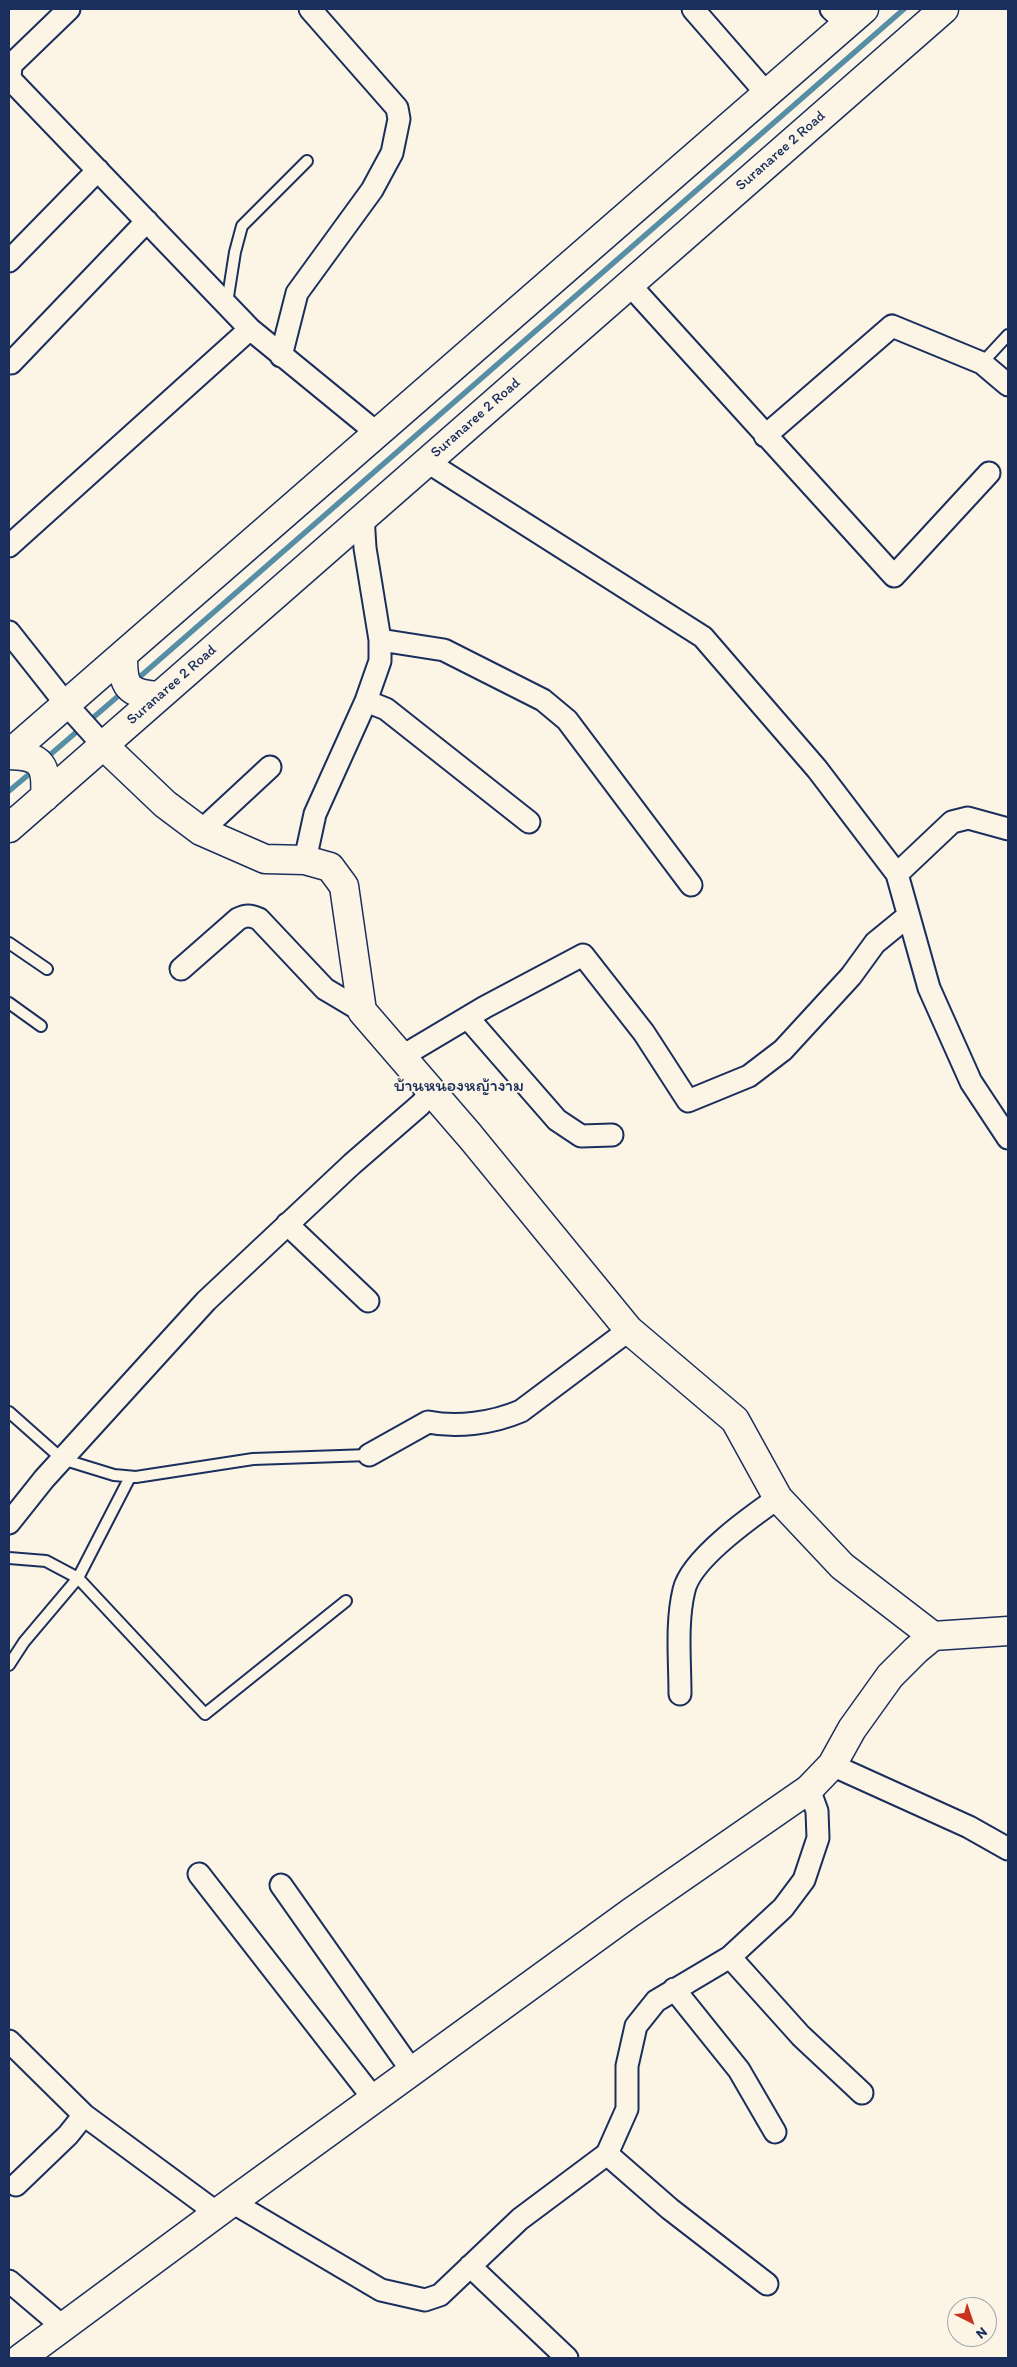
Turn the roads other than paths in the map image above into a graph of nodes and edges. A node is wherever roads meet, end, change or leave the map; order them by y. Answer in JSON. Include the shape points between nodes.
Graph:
{"nodes":[{"id":1,"x":68,"y":9,"type":"edge"},
{"id":2,"x":310,"y":9,"type":"edge"},
{"id":3,"x":693,"y":9,"type":"edge"},
{"id":4,"x":944,"y":9,"type":"edge"},
{"id":5,"x":847,"y":14,"type":"edge"},
{"id":6,"x":767,"y":94,"type":"junction"},
{"id":7,"x":307,"y":161,"type":"dead end"},
{"id":8,"x":98,"y":170,"type":"junction"},
{"id":9,"x":147,"y":221,"type":"junction"},
{"id":10,"x":9,"y":261,"type":"edge"},
{"id":11,"x":629,"y":284,"type":"junction"},
{"id":12,"x":227,"y":304,"type":"junction"},
{"id":13,"x":250,"y":329,"type":"junction"},
{"id":14,"x":1008,"y":335,"type":"edge"},
{"id":15,"x":281,"y":356,"type":"junction"},
{"id":16,"x":11,"y":363,"type":"dead end"},
{"id":17,"x":982,"y":363,"type":"junction"},
{"id":18,"x":1008,"y":385,"type":"edge"},
{"id":19,"x":377,"y":433,"type":"junction"},
{"id":20,"x":766,"y":436,"type":"junction"},
{"id":21,"x":426,"y":461,"type":"junction"},
{"id":22,"x":989,"y":473,"type":"dead end"},
{"id":23,"x":363,"y":516,"type":"junction"},
{"id":24,"x":9,"y":546,"type":"edge"},
{"id":25,"x":9,"y":632,"type":"edge"},
{"id":26,"x":380,"y":640,"type":"junction"},
{"id":27,"x":123,"y":664,"type":"junction"},
{"id":28,"x":150,"y":696,"type":"junction"},
{"id":29,"x":366,"y":701,"type":"junction"},
{"id":30,"x":71,"y":709,"type":"junction"},
{"id":31,"x":99,"y":740,"type":"junction"},
{"id":32,"x":14,"y":755,"type":"edge"},
{"id":33,"x":270,"y":768,"type":"dead end"},
{"id":34,"x":45,"y":787,"type":"junction"},
{"id":35,"x":529,"y":822,"type":"dead end"},
{"id":36,"x":9,"y":828,"type":"edge"},
{"id":37,"x":1008,"y":829,"type":"edge"},
{"id":38,"x":201,"y":831,"type":"junction"},
{"id":39,"x":305,"y":860,"type":"junction"},
{"id":40,"x":897,"y":874,"type":"junction"},
{"id":41,"x":691,"y":885,"type":"dead end"},
{"id":42,"x":908,"y":916,"type":"junction"},
{"id":43,"x":9,"y":944,"type":"edge"},
{"id":44,"x":47,"y":969,"type":"dead end"},
{"id":45,"x":181,"y":969,"type":"dead end"},
{"id":46,"x":9,"y":1003,"type":"edge"},
{"id":47,"x":362,"y":1010,"type":"junction"},
{"id":48,"x":468,"y":1018,"type":"junction"},
{"id":49,"x":41,"y":1026,"type":"dead end"},
{"id":50,"x":401,"y":1057,"type":"junction"},
{"id":51,"x":432,"y":1092,"type":"junction"},
{"id":52,"x":612,"y":1135,"type":"dead end"},
{"id":53,"x":1008,"y":1138,"type":"edge"},
{"id":54,"x":287,"y":1224,"type":"junction"},
{"id":55,"x":368,"y":1301,"type":"dead end"},
{"id":56,"x":629,"y":1330,"type":"junction"},
{"id":57,"x":9,"y":1412,"type":"edge"},
{"id":58,"x":368,"y":1455,"type":"joint"},
{"id":59,"x":62,"y":1459,"type":"junction"},
{"id":60,"x":130,"y":1477,"type":"junction"},
{"id":61,"x":778,"y":1498,"type":"junction"},
{"id":62,"x":9,"y":1523,"type":"edge"},
{"id":63,"x":9,"y":1558,"type":"edge"},
{"id":64,"x":78,"y":1578,"type":"junction"},
{"id":65,"x":346,"y":1601,"type":"dead end"},
{"id":66,"x":1008,"y":1632,"type":"edge"},
{"id":67,"x":934,"y":1636,"type":"junction"},
{"id":68,"x":9,"y":1665,"type":"edge"},
{"id":69,"x":680,"y":1694,"type":"dead end"},
{"id":70,"x":832,"y":1765,"type":"junction"},
{"id":71,"x":809,"y":1789,"type":"junction"},
{"id":72,"x":1008,"y":1849,"type":"edge"},
{"id":73,"x":199,"y":1874,"type":"dead end"},
{"id":74,"x":281,"y":1885,"type":"dead end"},
{"id":75,"x":730,"y":1957,"type":"junction"},
{"id":76,"x":674,"y":1989,"type":"junction"},
{"id":77,"x":9,"y":2041,"type":"edge"},
{"id":78,"x":412,"y":2071,"type":"junction"},
{"id":79,"x":862,"y":2093,"type":"dead end"},
{"id":80,"x":374,"y":2099,"type":"junction"},
{"id":81,"x":84,"y":2115,"type":"junction"},
{"id":82,"x":775,"y":2132,"type":"dead end"},
{"id":83,"x":608,"y":2154,"type":"junction"},
{"id":84,"x":16,"y":2186,"type":"dead end"},
{"id":85,"x":224,"y":2207,"type":"junction"},
{"id":86,"x":470,"y":2266,"type":"junction"},
{"id":87,"x":9,"y":2281,"type":"edge"},
{"id":88,"x":767,"y":2284,"type":"dead end"},
{"id":89,"x":62,"y":2326,"type":"junction"},
{"id":90,"x":21,"y":2358,"type":"edge"},
{"id":91,"x":567,"y":2358,"type":"edge"}],
"edges":[{"from":1,"to":8,"type":"street","via":[[11,64],[10,79]]},
{"from":2,"to":15,"type":"street","via":[[397,108],[400,119],[392,152],[372,190],[296,293]]},
{"from":3,"to":6,"type":"street"},
{"from":4,"to":11,"type":"street","name":"Suranaree 2 Road"},
{"from":5,"to":6,"type":"street"},
{"from":6,"to":19,"type":"street"},
{"from":7,"to":12,"type":"lane","via":[[242,226],[234,252]]},
{"from":8,"to":9,"type":"street"},
{"from":8,"to":10,"type":"street"},
{"from":9,"to":12,"type":"street"},
{"from":9,"to":16,"type":"street"},
{"from":11,"to":20,"type":"street"},
{"from":11,"to":21,"type":"street","name":"Suranaree 2 Road"},
{"from":12,"to":13,"type":"street"},
{"from":13,"to":15,"type":"street"},
{"from":13,"to":24,"type":"street"},
{"from":14,"to":17,"type":"lane"},
{"from":15,"to":19,"type":"street"},
{"from":17,"to":18,"type":"street"},
{"from":17,"to":20,"type":"street","via":[[892,326]]},
{"from":19,"to":27,"type":"street"},
{"from":20,"to":22,"type":"street","via":[[894,576]]},
{"from":21,"to":23,"type":"street","name":"Suranaree 2 Road"},
{"from":21,"to":40,"type":"street","via":[[703,637],[817,769]]},
{"from":23,"to":26,"type":"street"},
{"from":23,"to":28,"type":"street","name":"Suranaree 2 Road"},
{"from":25,"to":30,"type":"street"},
{"from":26,"to":29,"type":"street","via":[[380,661]]},
{"from":26,"to":41,"type":"street","via":[[444,650],[542,700],[566,720]]},
{"from":27,"to":28,"type":"street","via":[[128,686]]},
{"from":27,"to":30,"type":"street"},
{"from":28,"to":31,"type":"street","name":"Suranaree 2 Road"},
{"from":29,"to":35,"type":"street","via":[[386,709]]},
{"from":29,"to":39,"type":"street","via":[[315,814]]},
{"from":30,"to":31,"type":"street"},
{"from":30,"to":32,"type":"street"},
{"from":31,"to":34,"type":"street","name":"Suranaree 2 Road"},
{"from":31,"to":38,"type":"street","via":[[165,804]]},
{"from":32,"to":34,"type":"street","via":[[37,761]]},
{"from":33,"to":38,"type":"street"},
{"from":34,"to":36,"type":"street","name":"Suranaree 2 Road"},
{"from":37,"to":40,"type":"street","via":[[968,818],[952,822]]},
{"from":38,"to":39,"type":"street","via":[[265,859]]},
{"from":39,"to":47,"type":"street","via":[[330,867],[344,886]]},
{"from":40,"to":42,"type":"street"},
{"from":42,"to":48,"type":"street","via":[[875,943],[851,976],[783,1050],[749,1076],[688,1101],[644,1033],[583,955]]},
{"from":42,"to":53,"type":"street","via":[[928,988],[971,1082]]},
{"from":43,"to":44,"type":"lane"},
{"from":45,"to":47,"type":"street","via":[[238,919],[252,916],[259,919],[325,989]]},
{"from":46,"to":49,"type":"lane"},
{"from":47,"to":50,"type":"street"},
{"from":48,"to":50,"type":"street"},
{"from":48,"to":52,"type":"street","via":[[557,1120],[581,1136]]},
{"from":50,"to":51,"type":"street"},
{"from":51,"to":54,"type":"street"},
{"from":51,"to":56,"type":"street"},
{"from":54,"to":55,"type":"street"},
{"from":54,"to":59,"type":"street","via":[[206,1301]]},
{"from":56,"to":58,"type":"street","via":[[521,1411],[492,1420],[446,1426],[428,1422]]},
{"from":56,"to":61,"type":"street","via":[[735,1420]]},
{"from":57,"to":59,"type":"lane"},
{"from":58,"to":60,"type":"lane","via":[[253,1458]]},
{"from":59,"to":60,"type":"lane"},
{"from":59,"to":62,"type":"street"},
{"from":60,"to":64,"type":"lane"},
{"from":61,"to":67,"type":"street","via":[[842,1566]]},
{"from":61,"to":69,"type":"street","via":[[734,1531],[688,1579],[682,1607]]},
{"from":63,"to":64,"type":"lane","via":[[46,1561]]},
{"from":64,"to":65,"type":"lane","via":[[205,1714]]},
{"from":64,"to":68,"type":"lane","via":[[24,1642]]},
{"from":66,"to":67,"type":"street"},
{"from":67,"to":70,"type":"street","via":[[890,1676],[852,1729]]},
{"from":70,"to":71,"type":"street"},
{"from":70,"to":72,"type":"street","via":[[969,1827]]},
{"from":71,"to":75,"type":"street","via":[[817,1811],[818,1826],[810,1869],[796,1894]]},
{"from":71,"to":78,"type":"street","via":[[630,1913]]},
{"from":73,"to":80,"type":"street"},
{"from":74,"to":78,"type":"street"},
{"from":75,"to":76,"type":"street"},
{"from":75,"to":79,"type":"street","via":[[801,2036]]},
{"from":76,"to":82,"type":"street","via":[[739,2070]]},
{"from":76,"to":83,"type":"street","via":[[656,2001],[636,2026],[627,2066],[627,2109]]},
{"from":77,"to":81,"type":"street"},
{"from":78,"to":80,"type":"street"},
{"from":80,"to":85,"type":"street"},
{"from":81,"to":84,"type":"street"},
{"from":81,"to":85,"type":"street"},
{"from":83,"to":86,"type":"street","via":[[520,2218]]},
{"from":83,"to":88,"type":"street","via":[[670,2209]]},
{"from":85,"to":86,"type":"street","via":[[381,2290],[425,2300],[440,2295]]},
{"from":85,"to":89,"type":"street"},
{"from":86,"to":91,"type":"street"},
{"from":87,"to":89,"type":"street"},
{"from":89,"to":90,"type":"street"}]}
